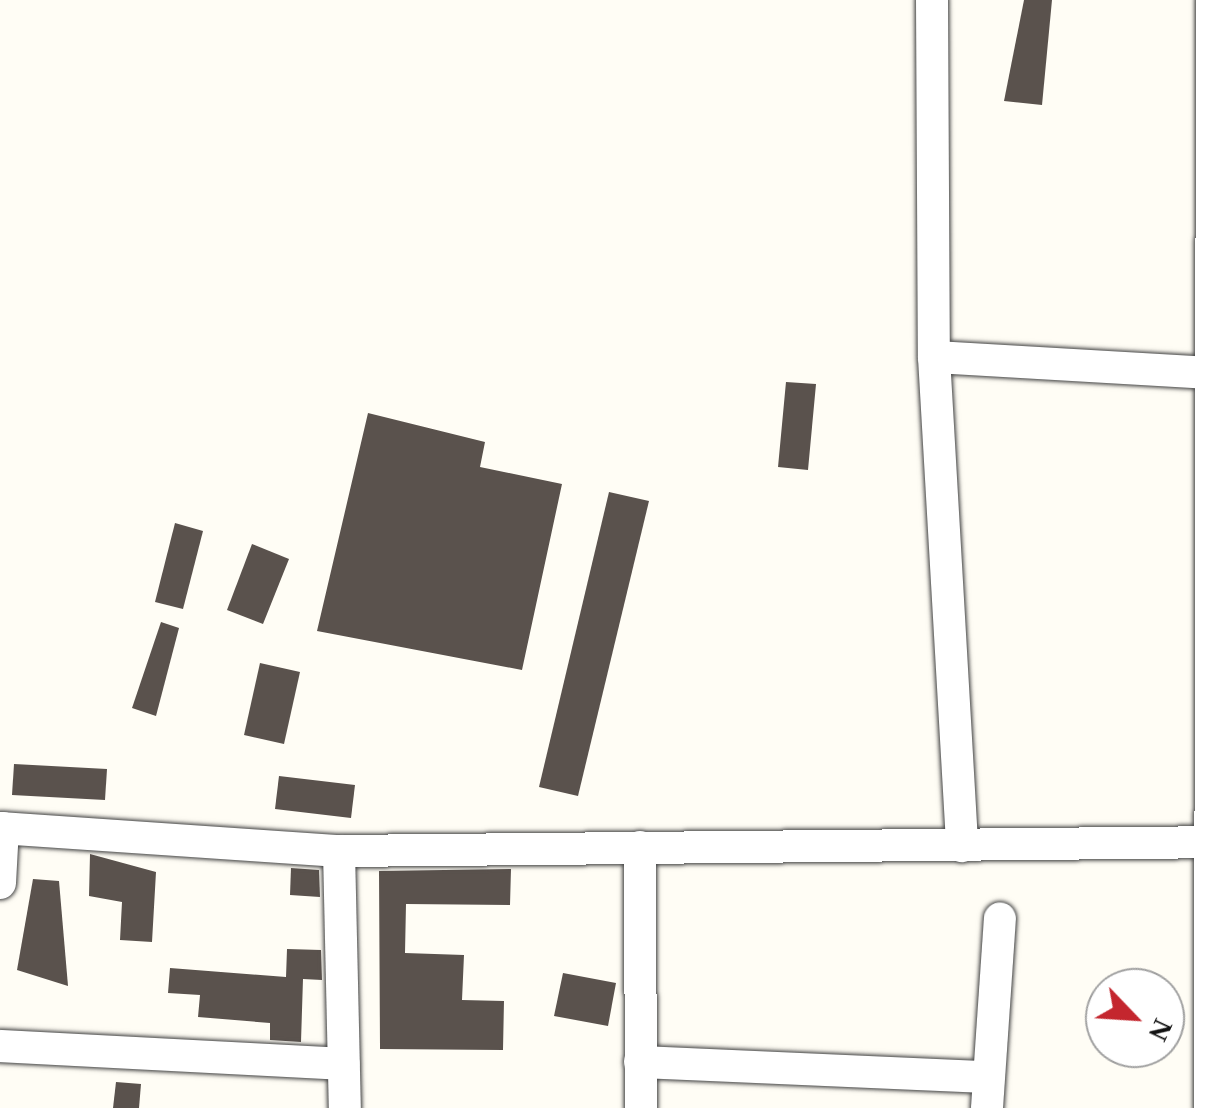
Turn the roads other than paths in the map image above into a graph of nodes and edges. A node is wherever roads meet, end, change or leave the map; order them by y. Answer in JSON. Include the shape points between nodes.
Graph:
{"nodes":[{"id":1,"x":932,"y":0,"type":"edge"},
{"id":2,"x":1212,"y":0,"type":"edge"},
{"id":3,"x":934,"y":357,"type":"junction"},
{"id":4,"x":1218,"y":374,"type":"edge"},
{"id":5,"x":1218,"y":621,"type":"edge"},
{"id":6,"x":1,"y":828,"type":"edge"},
{"id":7,"x":1218,"y":842,"type":"edge"},
{"id":8,"x":962,"y":846,"type":"junction"},
{"id":9,"x":640,"y":847,"type":"junction"},
{"id":10,"x":339,"y":851,"type":"junction"},
{"id":11,"x":0,"y":882,"type":"edge"},
{"id":12,"x":1000,"y":918,"type":"dead end"},
{"id":13,"x":0,"y":1046,"type":"edge"},
{"id":14,"x":640,"y":1062,"type":"junction"},
{"id":15,"x":344,"y":1064,"type":"junction"},
{"id":16,"x":988,"y":1092,"type":"edge"},
{"id":17,"x":345,"y":1108,"type":"edge"},
{"id":18,"x":640,"y":1108,"type":"edge"},
{"id":19,"x":1210,"y":1108,"type":"edge"}],
"edges":[{"from":1,"to":3,"type":"street"},
{"from":2,"to":4,"type":"street"},
{"from":3,"to":4,"type":"street"},
{"from":3,"to":8,"type":"street"},
{"from":4,"to":5,"type":"street"},
{"from":5,"to":7,"type":"street"},
{"from":6,"to":10,"type":"street"},
{"from":6,"to":11,"type":"street"},
{"from":7,"to":8,"type":"street"},
{"from":7,"to":19,"type":"street"},
{"from":8,"to":9,"type":"street"},
{"from":9,"to":10,"type":"street"},
{"from":9,"to":14,"type":"street"},
{"from":10,"to":15,"type":"street"},
{"from":12,"to":16,"type":"street"},
{"from":13,"to":15,"type":"street"},
{"from":14,"to":16,"type":"street"},
{"from":14,"to":18,"type":"street"},
{"from":15,"to":17,"type":"street"}]}
